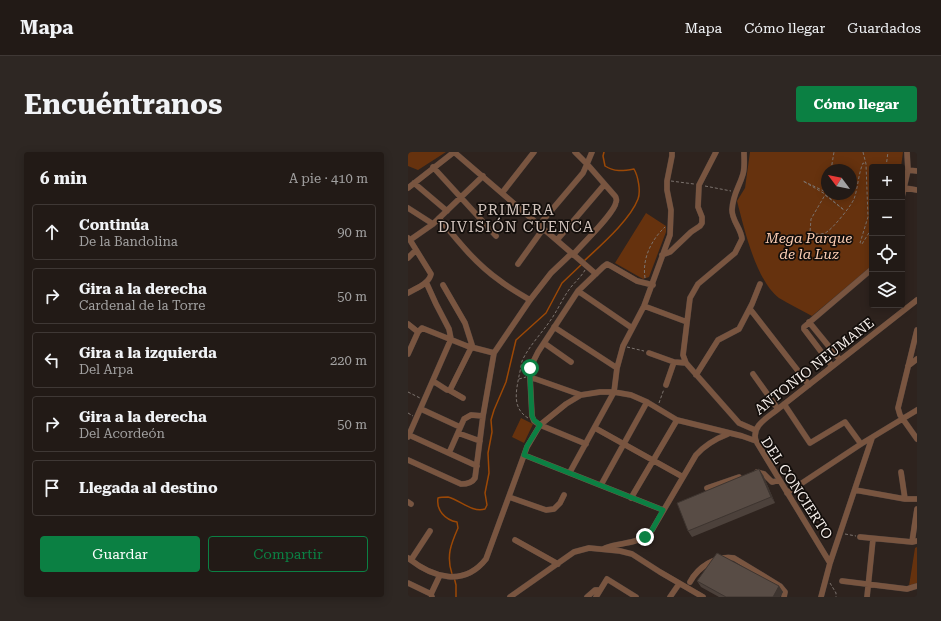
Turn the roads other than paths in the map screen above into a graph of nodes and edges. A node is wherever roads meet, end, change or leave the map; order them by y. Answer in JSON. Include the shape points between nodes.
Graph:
{"nodes":[{"id":1,"x":454,"y":152,"type":"edge"},
{"id":2,"x":534,"y":152,"type":"edge"},
{"id":3,"x":575,"y":152,"type":"edge"},
{"id":4,"x":592,"y":152,"type":"edge"},
{"id":5,"x":672,"y":152,"type":"edge"},
{"id":6,"x":716,"y":152,"type":"edge"},
{"id":7,"x":744,"y":152,"type":"edge"},
{"id":8,"x":908,"y":152,"type":"edge"},
{"id":9,"x":587,"y":164,"type":"junction"},
{"id":10,"x":433,"y":168,"type":"junction"},
{"id":11,"x":908,"y":170,"type":"junction"},
{"id":12,"x":917,"y":171,"type":"edge"},
{"id":13,"x":483,"y":176,"type":"junction"},
{"id":14,"x":414,"y":183,"type":"junction"},
{"id":15,"x":604,"y":186,"type":"junction"},
{"id":16,"x":408,"y":188,"type":"edge"},
{"id":17,"x":905,"y":188,"type":"joint"},
{"id":18,"x":917,"y":190,"type":"edge"},
{"id":19,"x":502,"y":193,"type":"junction"},
{"id":20,"x":461,"y":197,"type":"junction"},
{"id":21,"x":408,"y":208,"type":"edge"},
{"id":22,"x":447,"y":211,"type":"junction"},
{"id":23,"x":439,"y":218,"type":"junction"},
{"id":24,"x":433,"y":224,"type":"junction"},
{"id":25,"x":541,"y":227,"type":"junction"},
{"id":26,"x":496,"y":236,"type":"dead end"},
{"id":27,"x":409,"y":239,"type":"edge"},
{"id":28,"x":556,"y":240,"type":"junction"},
{"id":29,"x":416,"y":250,"type":"junction"},
{"id":30,"x":572,"y":254,"type":"junction"},
{"id":31,"x":662,"y":255,"type":"junction"},
{"id":32,"x":408,"y":258,"type":"edge"},
{"id":33,"x":518,"y":264,"type":"dead end"},
{"id":34,"x":869,"y":272,"type":"edge"},
{"id":35,"x":596,"y":274,"type":"junction"},
{"id":36,"x":426,"y":282,"type":"junction"},
{"id":37,"x":760,"y":284,"type":"dead end"},
{"id":38,"x":653,"y":285,"type":"junction"},
{"id":39,"x":443,"y":286,"type":"dead end"},
{"id":40,"x":578,"y":291,"type":"junction"},
{"id":41,"x":408,"y":293,"type":"edge"},
{"id":42,"x":530,"y":300,"type":"junction"},
{"id":43,"x":917,"y":300,"type":"edge"},
{"id":44,"x":644,"y":306,"type":"junction"},
{"id":45,"x":750,"y":309,"type":"junction"},
{"id":46,"x":687,"y":322,"type":"junction"},
{"id":47,"x":809,"y":322,"type":"junction"},
{"id":48,"x":408,"y":324,"type":"edge"},
{"id":49,"x":554,"y":327,"type":"junction"},
{"id":50,"x":632,"y":328,"type":"junction"},
{"id":51,"x":917,"y":330,"type":"edge"},
{"id":52,"x":418,"y":332,"type":"junction"},
{"id":53,"x":451,"y":340,"type":"junction"},
{"id":54,"x":544,"y":343,"type":"junction"},
{"id":55,"x":472,"y":348,"type":"junction"},
{"id":56,"x":494,"y":353,"type":"junction"},
{"id":57,"x":649,"y":353,"type":"road end"},
{"id":58,"x":408,"y":354,"type":"edge"},
{"id":59,"x":917,"y":359,"type":"edge"},
{"id":60,"x":840,"y":360,"type":"junction"},
{"id":61,"x":571,"y":362,"type":"dead end"},
{"id":62,"x":674,"y":362,"type":"junction"},
{"id":63,"x":686,"y":363,"type":"junction"},
{"id":64,"x":832,"y":366,"type":"junction"},
{"id":65,"x":908,"y":366,"type":"junction"},
{"id":66,"x":617,"y":368,"type":"junction"},
{"id":67,"x":753,"y":374,"type":"dead end"},
{"id":68,"x":696,"y":375,"type":"junction"},
{"id":69,"x":530,"y":377,"type":"junction"},
{"id":70,"x":432,"y":381,"type":"junction"},
{"id":71,"x":666,"y":385,"type":"road end"},
{"id":72,"x":809,"y":385,"type":"junction"},
{"id":73,"x":449,"y":390,"type":"junction"},
{"id":74,"x":614,"y":392,"type":"junction"},
{"id":75,"x":581,"y":395,"type":"junction"},
{"id":76,"x":463,"y":398,"type":"dead end"},
{"id":77,"x":647,"y":402,"type":"junction"},
{"id":78,"x":784,"y":404,"type":"junction"},
{"id":79,"x":421,"y":409,"type":"junction"},
{"id":80,"x":778,"y":409,"type":"junction"},
{"id":81,"x":917,"y":410,"type":"edge"},
{"id":82,"x":483,"y":416,"type":"junction"},
{"id":83,"x":902,"y":419,"type":"junction"},
{"id":84,"x":677,"y":420,"type":"junction"},
{"id":85,"x":540,"y":425,"type":"junction"},
{"id":86,"x":595,"y":428,"type":"junction"},
{"id":87,"x":459,"y":430,"type":"junction"},
{"id":88,"x":755,"y":430,"type":"junction"},
{"id":89,"x":728,"y":434,"type":"junction"},
{"id":90,"x":408,"y":436,"type":"edge"},
{"id":91,"x":872,"y":438,"type":"junction"},
{"id":92,"x":917,"y":439,"type":"edge"},
{"id":93,"x":480,"y":441,"type":"junction"},
{"id":94,"x":756,"y":441,"type":"junction"},
{"id":95,"x":624,"y":443,"type":"junction"},
{"id":96,"x":586,"y":444,"type":"junction"},
{"id":97,"x":861,"y":444,"type":"junction"},
{"id":98,"x":450,"y":453,"type":"junction"},
{"id":99,"x":524,"y":455,"type":"junction"},
{"id":100,"x":408,"y":460,"type":"edge"},
{"id":101,"x":652,"y":460,"type":"junction"},
{"id":102,"x":477,"y":466,"type":"junction"},
{"id":103,"x":570,"y":472,"type":"junction"},
{"id":104,"x":901,"y":472,"type":"dead end"},
{"id":105,"x":683,"y":477,"type":"junction"},
{"id":106,"x":780,"y":480,"type":"junction"},
{"id":107,"x":601,"y":485,"type":"junction"},
{"id":108,"x":707,"y":488,"type":"dead end"},
{"id":109,"x":855,"y":490,"type":"junction"},
{"id":110,"x":787,"y":494,"type":"junction"},
{"id":111,"x":564,"y":495,"type":"dead end"},
{"id":112,"x":509,"y":497,"type":"junction"},
{"id":113,"x":631,"y":498,"type":"junction"},
{"id":114,"x":905,"y":499,"type":"junction"},
{"id":115,"x":917,"y":499,"type":"edge"},
{"id":116,"x":917,"y":509,"type":"edge"},
{"id":117,"x":663,"y":510,"type":"junction"},
{"id":118,"x":430,"y":531,"type":"dead end"},
{"id":119,"x":860,"y":537,"type":"road end"},
{"id":120,"x":873,"y":539,"type":"junction"},
{"id":121,"x":515,"y":540,"type":"dead end"},
{"id":122,"x":914,"y":542,"type":"edge"},
{"id":123,"x":603,"y":549,"type":"junction"},
{"id":124,"x":410,"y":559,"type":"edge"},
{"id":125,"x":830,"y":563,"type":"junction"},
{"id":126,"x":558,"y":564,"type":"junction"},
{"id":127,"x":440,"y":575,"type":"junction"},
{"id":128,"x":842,"y":581,"type":"dead end"},
{"id":129,"x":690,"y":582,"type":"dead end"},
{"id":130,"x":408,"y":583,"type":"edge"},
{"id":131,"x":679,"y":584,"type":"junction"},
{"id":132,"x":868,"y":585,"type":"junction"},
{"id":133,"x":917,"y":586,"type":"edge"},
{"id":134,"x":600,"y":590,"type":"junction"},
{"id":135,"x":432,"y":595,"type":"edge"},
{"id":136,"x":510,"y":597,"type":"edge"},
{"id":137,"x":587,"y":597,"type":"edge"},
{"id":138,"x":596,"y":597,"type":"edge"},
{"id":139,"x":636,"y":597,"type":"edge"},
{"id":140,"x":670,"y":597,"type":"edge"},
{"id":141,"x":703,"y":597,"type":"edge"},
{"id":142,"x":784,"y":597,"type":"edge"},
{"id":143,"x":820,"y":597,"type":"edge"},
{"id":144,"x":867,"y":597,"type":"edge"}],
"edges":[{"from":1,"to":10,"type":"street"},
{"from":1,"to":13,"type":"street"},
{"from":2,"to":19,"type":"street"},
{"from":3,"to":9,"type":"street"},
{"from":4,"to":9,"type":"street"},
{"from":5,"to":31,"type":"street","via":[[667,181],[671,210],[670,235]]},
{"from":6,"to":31,"type":"street","via":[[699,185],[698,207],[702,223],[670,252]]},
{"from":7,"to":46,"type":"street","via":[[743,174],[735,191],[732,209],[742,239],[735,253],[693,290]]},
{"from":8,"to":11,"type":"street"},
{"from":9,"to":15,"type":"street"},
{"from":9,"to":25,"type":"street","via":[[576,183]]},
{"from":10,"to":14,"type":"street"},
{"from":10,"to":20,"type":"street"},
{"from":11,"to":12,"type":"street"},
{"from":11,"to":17,"type":"street"},
{"from":13,"to":19,"type":"street"},
{"from":13,"to":20,"type":"street"},
{"from":14,"to":16,"type":"street"},
{"from":14,"to":22,"type":"street"},
{"from":15,"to":28,"type":"street"},
{"from":15,"to":30,"type":"street","via":[[615,196],[617,202]]},
{"from":17,"to":18,"type":"street"},
{"from":19,"to":25,"type":"street"},
{"from":20,"to":22,"type":"street"},
{"from":20,"to":26,"type":"street"},
{"from":21,"to":24,"type":"street"},
{"from":22,"to":23,"type":"street"},
{"from":23,"to":24,"type":"street"},
{"from":23,"to":42,"type":"street","via":[[479,264]]},
{"from":24,"to":27,"type":"street"},
{"from":25,"to":28,"type":"street"},
{"from":25,"to":33,"type":"street"},
{"from":27,"to":29,"type":"street"},
{"from":28,"to":30,"type":"street"},
{"from":29,"to":32,"type":"street"},
{"from":29,"to":36,"type":"street","via":[[431,274]]},
{"from":30,"to":35,"type":"street"},
{"from":30,"to":42,"type":"street","via":[[551,273]]},
{"from":31,"to":38,"type":"street"},
{"from":34,"to":47,"type":"street"},
{"from":35,"to":38,"type":"street","via":[[607,264],[637,281]]},
{"from":35,"to":40,"type":"street"},
{"from":36,"to":41,"type":"street"},
{"from":36,"to":53,"type":"street","via":[[449,329]]},
{"from":37,"to":45,"type":"street"},
{"from":38,"to":44,"type":"street"},
{"from":39,"to":55,"type":"street","via":[[465,323]]},
{"from":40,"to":49,"type":"street"},
{"from":40,"to":50,"type":"street"},
{"from":42,"to":56,"type":"street"},
{"from":43,"to":60,"type":"street","name":"ANTONIO NEUMANE"},
{"from":44,"to":46,"type":"street"},
{"from":44,"to":50,"type":"street"},
{"from":45,"to":68,"type":"street","via":[[739,329],[718,340]]},
{"from":45,"to":72,"type":"street"},
{"from":46,"to":63,"type":"street","via":[[683,354]]},
{"from":47,"to":60,"type":"street"},
{"from":47,"to":64,"type":"street","via":[[804,329]]},
{"from":48,"to":52,"type":"street"},
{"from":49,"to":54,"type":"street"},
{"from":49,"to":66,"type":"street"},
{"from":50,"to":66,"type":"street","via":[[623,346]]},
{"from":51,"to":65,"type":"street"},
{"from":52,"to":53,"type":"street","via":[[422,328]]},
{"from":52,"to":58,"type":"street"},
{"from":53,"to":55,"type":"street"},
{"from":53,"to":70,"type":"street"},
{"from":54,"to":61,"type":"street"},
{"from":54,"to":69,"type":"street","via":[[530,368]]},
{"from":55,"to":56,"type":"street"},
{"from":55,"to":73,"type":"street"},
{"from":56,"to":82,"type":"street"},
{"from":57,"to":62,"type":"street"},
{"from":59,"to":65,"type":"street"},
{"from":60,"to":64,"type":"street","name":"ANTONIO NEUMANE"},
{"from":62,"to":63,"type":"street"},
{"from":62,"to":71,"type":"street"},
{"from":63,"to":68,"type":"street"},
{"from":64,"to":72,"type":"street","name":"ANTONIO NEUMANE"},
{"from":65,"to":83,"type":"street","via":[[898,408]]},
{"from":66,"to":74,"type":"street"},
{"from":67,"to":80,"type":"street"},
{"from":68,"to":88,"type":"street","via":[[739,423]]},
{"from":69,"to":75,"type":"street"},
{"from":69,"to":85,"type":"street","via":[[532,416]]},
{"from":70,"to":73,"type":"street"},
{"from":70,"to":79,"type":"street"},
{"from":72,"to":78,"type":"street","name":"ANTONIO NEUMANE"},
{"from":73,"to":76,"type":"street"},
{"from":74,"to":75,"type":"street","name":"DEL CONCIERTO"},
{"from":74,"to":77,"type":"street","name":"DEL CONCIERTO","via":[[631,395]]},
{"from":74,"to":86,"type":"street"},
{"from":75,"to":85,"type":"street","name":"DEL CONCIERTO"},
{"from":77,"to":84,"type":"street","name":"DEL CONCIERTO"},
{"from":77,"to":95,"type":"street"},
{"from":78,"to":80,"type":"street","name":"ANTONIO NEUMANE"},
{"from":78,"to":97,"type":"street","via":[[810,443],[845,422]]},
{"from":79,"to":87,"type":"street"},
{"from":79,"to":90,"type":"street"},
{"from":80,"to":88,"type":"street","name":"ANTONIO NEUMANE"},
{"from":81,"to":83,"type":"street"},
{"from":82,"to":87,"type":"street","via":[[467,417]]},
{"from":82,"to":93,"type":"street"},
{"from":83,"to":91,"type":"street"},
{"from":83,"to":92,"type":"street"},
{"from":84,"to":89,"type":"street","name":"DEL CONCIERTO"},
{"from":84,"to":101,"type":"street"},
{"from":85,"to":96,"type":"street"},
{"from":85,"to":99,"type":"street","name":"DEL CONCIERTO"},
{"from":86,"to":95,"type":"street"},
{"from":86,"to":96,"type":"street"},
{"from":87,"to":93,"type":"street"},
{"from":87,"to":98,"type":"street"},
{"from":88,"to":94,"type":"street","name":"ANTONIO NEUMANE"},
{"from":89,"to":94,"type":"street","name":"DEL CONCIERTO"},
{"from":89,"to":105,"type":"street","via":[[702,448]]},
{"from":90,"to":98,"type":"street"},
{"from":91,"to":97,"type":"street"},
{"from":91,"to":109,"type":"street"},
{"from":93,"to":102,"type":"street"},
{"from":94,"to":106,"type":"street","name":"DEL CONCIERTO"},
{"from":95,"to":101,"type":"street"},
{"from":95,"to":107,"type":"street"},
{"from":96,"to":103,"type":"street"},
{"from":97,"to":110,"type":"street"},
{"from":98,"to":102,"type":"street"},
{"from":99,"to":103,"type":"street"},
{"from":99,"to":112,"type":"street","name":"DEL CONCIERTO"},
{"from":100,"to":102,"type":"street","via":[[461,484],[469,484],[474,480]]},
{"from":101,"to":105,"type":"street"},
{"from":101,"to":113,"type":"street"},
{"from":103,"to":107,"type":"street"},
{"from":104,"to":114,"type":"street"},
{"from":105,"to":117,"type":"street"},
{"from":106,"to":108,"type":"street","via":[[772,482],[764,474],[756,472]]},
{"from":106,"to":110,"type":"street","name":"DEL CONCIERTO"},
{"from":107,"to":113,"type":"street"},
{"from":109,"to":114,"type":"street"},
{"from":109,"to":125,"type":"street"},
{"from":110,"to":125,"type":"street","name":"DEL CONCIERTO"},
{"from":111,"to":112,"type":"street","via":[[554,509],[546,510]]},
{"from":112,"to":127,"type":"street","name":"DEL CONCIERTO","via":[[486,559],[477,569],[461,576]]},
{"from":113,"to":117,"type":"street"},
{"from":114,"to":115,"type":"street"},
{"from":116,"to":122,"type":"street"},
{"from":117,"to":123,"type":"street","via":[[645,537]]},
{"from":118,"to":124,"type":"street"},
{"from":119,"to":120,"type":"street"},
{"from":120,"to":122,"type":"street"},
{"from":120,"to":132,"type":"street"},
{"from":121,"to":126,"type":"street"},
{"from":123,"to":126,"type":"street","via":[[582,549]]},
{"from":123,"to":131,"type":"street","via":[[632,554]]},
{"from":124,"to":127,"type":"street","via":[[422,568]]},
{"from":125,"to":143,"type":"street"},
{"from":126,"to":136,"type":"street"},
{"from":127,"to":135,"type":"street"},
{"from":128,"to":132,"type":"street"},
{"from":129,"to":142,"type":"street","via":[[701,568],[724,557],[734,558],[780,586],[785,592]]},
{"from":130,"to":135,"type":"street"},
{"from":131,"to":140,"type":"street"},
{"from":131,"to":141,"type":"street"},
{"from":132,"to":133,"type":"street","via":[[907,589]]},
{"from":132,"to":144,"type":"street"},
{"from":134,"to":137,"type":"street","via":[[595,590]]},
{"from":134,"to":138,"type":"street"},
{"from":134,"to":139,"type":"street","via":[[607,579]]}]}
